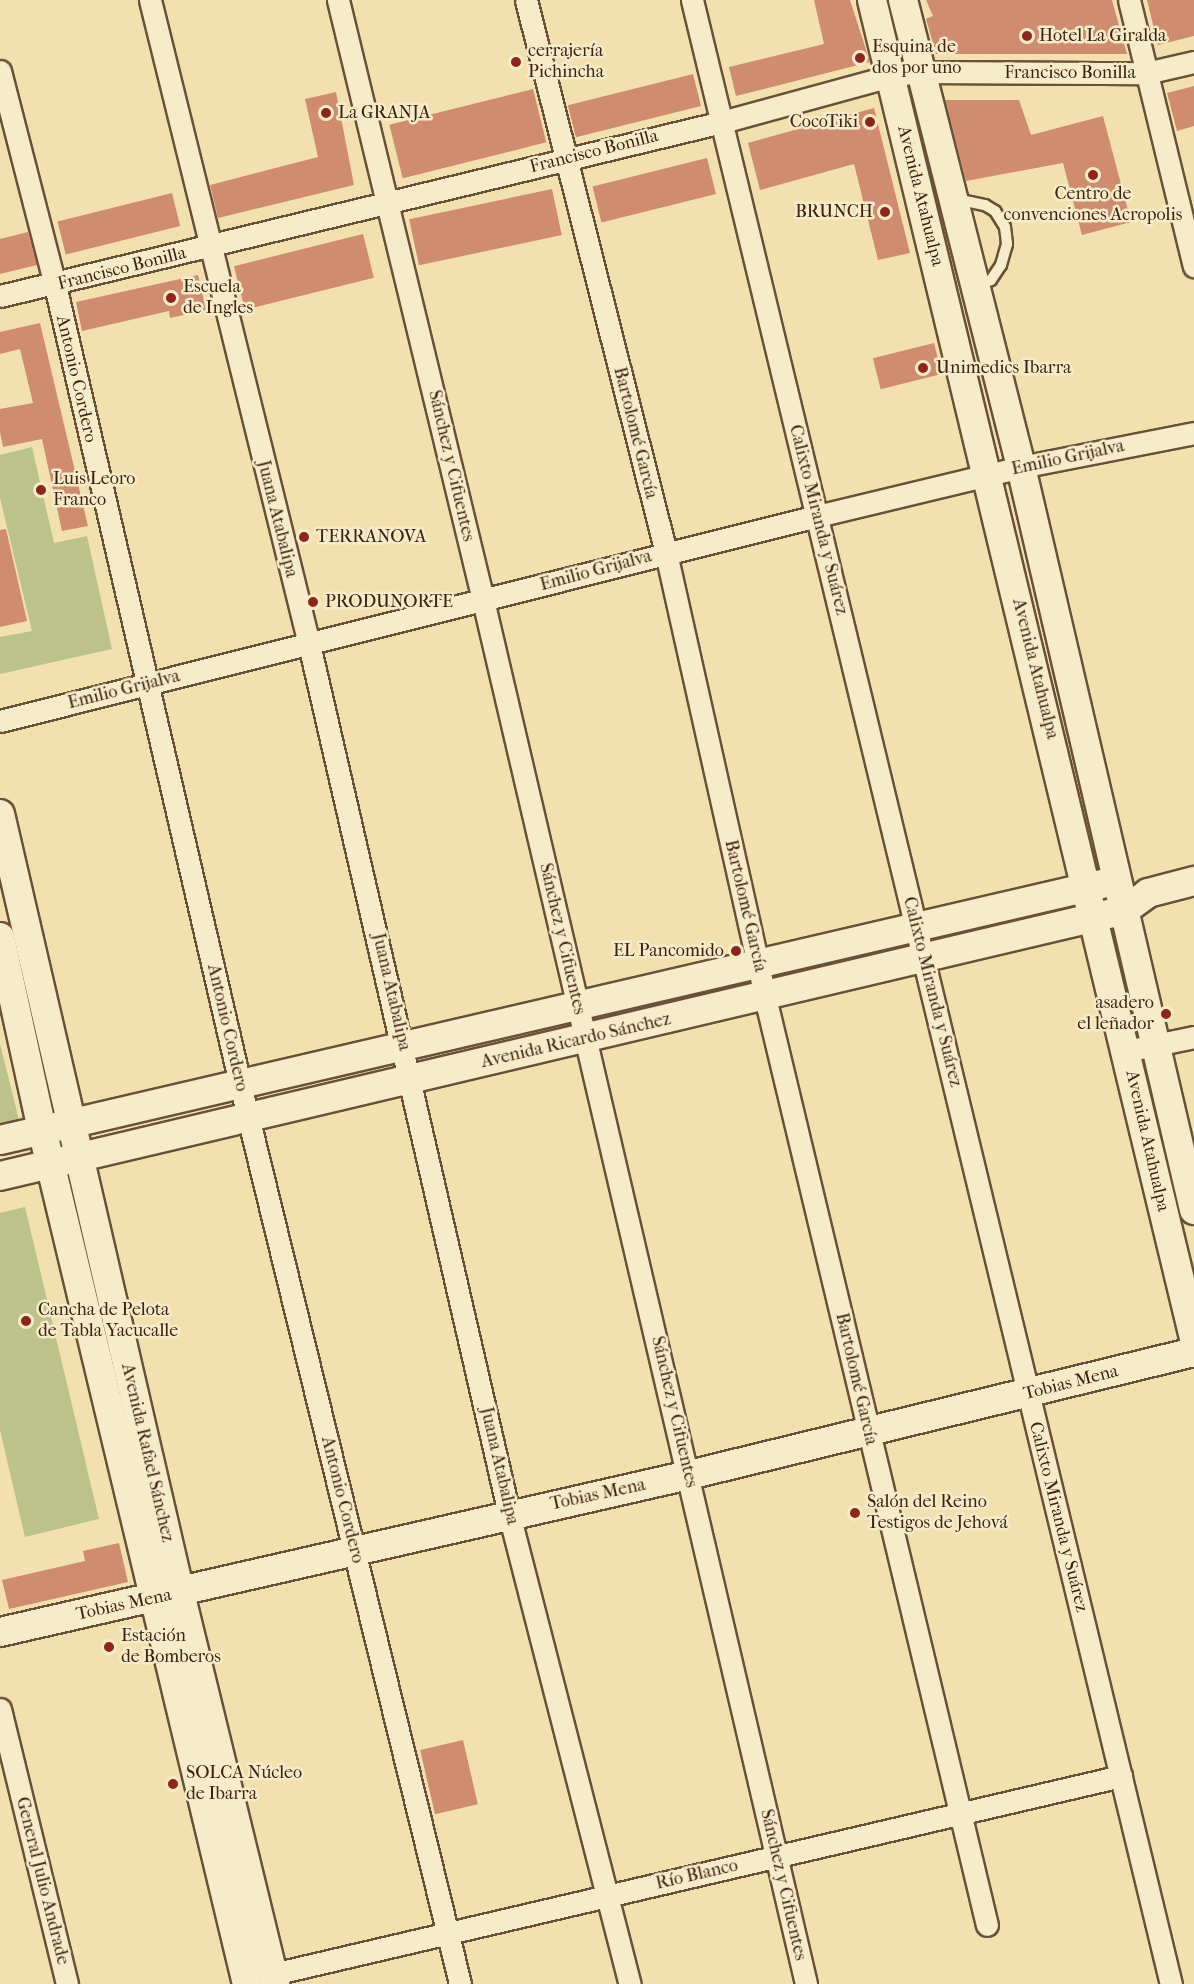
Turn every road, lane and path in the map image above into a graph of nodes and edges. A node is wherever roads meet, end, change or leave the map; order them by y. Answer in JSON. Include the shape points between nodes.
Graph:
{"nodes":[{"id":1,"x":150,"y":0,"type":"edge"},
{"id":2,"x":338,"y":0,"type":"edge"},
{"id":3,"x":526,"y":0,"type":"edge"},
{"id":4,"x":692,"y":0,"type":"edge"},
{"id":5,"x":872,"y":0,"type":"edge"},
{"id":6,"x":903,"y":0,"type":"edge"},
{"id":7,"x":1129,"y":0,"type":"edge"},
{"id":8,"x":1194,"y":62,"type":"edge"},
{"id":9,"x":0,"y":71,"type":"edge"},
{"id":10,"x":919,"y":72,"type":"junction"},
{"id":11,"x":1146,"y":73,"type":"junction"},
{"id":12,"x":890,"y":76,"type":"junction"},
{"id":13,"x":722,"y":122,"type":"junction"},
{"id":14,"x":565,"y":159,"type":"junction"},
{"id":15,"x":953,"y":198,"type":"junction"},
{"id":16,"x":389,"y":203,"type":"junction"},
{"id":17,"x":210,"y":248,"type":"junction"},
{"id":18,"x":1194,"y":266,"type":"edge"},
{"id":19,"x":55,"y":285,"type":"junction"},
{"id":20,"x":974,"y":286,"type":"junction"},
{"id":21,"x":0,"y":296,"type":"edge"},
{"id":22,"x":1194,"y":433,"type":"edge"},
{"id":23,"x":1021,"y":468,"type":"junction"},
{"id":24,"x":989,"y":475,"type":"junction"},
{"id":25,"x":817,"y":516,"type":"junction"},
{"id":26,"x":666,"y":553,"type":"junction"},
{"id":27,"x":483,"y":600,"type":"junction"},
{"id":28,"x":309,"y":644,"type":"junction"},
{"id":29,"x":146,"y":683,"type":"junction"},
{"id":30,"x":0,"y":722,"type":"edge"},
{"id":31,"x":0,"y":814,"type":"edge"},
{"id":32,"x":1116,"y":881,"type":"junction"},
{"id":33,"x":1194,"y":881,"type":"edge"},
{"id":34,"x":1088,"y":887,"type":"junction"},
{"id":35,"x":1148,"y":893,"type":"junction"},
{"id":36,"x":1125,"y":910,"type":"junction"},
{"id":37,"x":1095,"y":917,"type":"junction"},
{"id":38,"x":916,"y":926,"type":"junction"},
{"id":39,"x":0,"y":937,"type":"edge"},
{"id":40,"x":923,"y":957,"type":"junction"},
{"id":41,"x":758,"y":964,"type":"junction"},
{"id":42,"x":765,"y":997,"type":"junction"},
{"id":43,"x":577,"y":1007,"type":"junction"},
{"id":44,"x":1194,"y":1037,"type":"edge"},
{"id":45,"x":586,"y":1038,"type":"junction"},
{"id":46,"x":404,"y":1047,"type":"junction"},
{"id":47,"x":1154,"y":1047,"type":"junction"},
{"id":48,"x":1126,"y":1051,"type":"junction"},
{"id":49,"x":412,"y":1080,"type":"junction"},
{"id":50,"x":240,"y":1084,"type":"junction"},
{"id":51,"x":249,"y":1118,"type":"junction"},
{"id":52,"x":56,"y":1127,"type":"junction"},
{"id":53,"x":0,"y":1140,"type":"edge"},
{"id":54,"x":65,"y":1162,"type":"junction"},
{"id":55,"x":0,"y":1176,"type":"edge"},
{"id":56,"x":1194,"y":1210,"type":"edge"},
{"id":57,"x":1194,"y":1338,"type":"edge"},
{"id":58,"x":1194,"y":1352,"type":"edge"},
{"id":59,"x":1029,"y":1394,"type":"junction"},
{"id":60,"x":869,"y":1432,"type":"junction"},
{"id":61,"x":689,"y":1475,"type":"junction"},
{"id":62,"x":509,"y":1514,"type":"junction"},
{"id":63,"x":355,"y":1550,"type":"junction"},
{"id":64,"x":167,"y":1595,"type":"junction"},
{"id":65,"x":0,"y":1632,"type":"edge"},
{"id":66,"x":0,"y":1709,"type":"edge"},
{"id":67,"x":1121,"y":1776,"type":"junction"},
{"id":68,"x":959,"y":1814,"type":"junction"},
{"id":69,"x":776,"y":1856,"type":"junction"},
{"id":70,"x":251,"y":1880,"type":"junction"},
{"id":71,"x":223,"y":1885,"type":"junction"},
{"id":72,"x":610,"y":1895,"type":"junction"},
{"id":73,"x":987,"y":1925,"type":"dead end"},
{"id":74,"x":449,"y":1934,"type":"junction"},
{"id":75,"x":265,"y":1981,"type":"edge"},
{"id":76,"x":67,"y":1984,"type":"edge"},
{"id":77,"x":460,"y":1984,"type":"edge"},
{"id":78,"x":630,"y":1984,"type":"edge"},
{"id":79,"x":806,"y":1984,"type":"edge"},
{"id":80,"x":1171,"y":1984,"type":"edge"}],
"edges":[{"from":1,"to":17,"type":"street","name":"Juana Atabalipa"},
{"from":2,"to":16,"type":"street","name":"Sánchez y Cifuentes"},
{"from":3,"to":14,"type":"street","name":"Bartolomé García"},
{"from":4,"to":13,"type":"street","name":"Calixto Miranda y Suárez"},
{"from":5,"to":12,"type":"main road","name":"Avenida Atahualpa"},
{"from":6,"to":10,"type":"main road","name":"Avenida Atahualpa"},
{"from":7,"to":11,"type":"street"},
{"from":8,"to":11,"type":"street","name":"Francisco Bonilla"},
{"from":9,"to":19,"type":"street","name":"Antonio Cordero"},
{"from":10,"to":11,"type":"street","name":"Francisco Bonilla"},
{"from":10,"to":12,"type":"street","name":"Francisco Bonilla"},
{"from":10,"to":15,"type":"main road","name":"Avenida Atahualpa"},
{"from":11,"to":18,"type":"street"},
{"from":12,"to":13,"type":"street","name":"Francisco Bonilla"},
{"from":12,"to":24,"type":"main road","name":"Avenida Atahualpa"},
{"from":13,"to":14,"type":"street","name":"Francisco Bonilla"},
{"from":13,"to":25,"type":"street","name":"Calixto Miranda y Suárez"},
{"from":14,"to":16,"type":"street","name":"Francisco Bonilla"},
{"from":14,"to":26,"type":"street","name":"Bartolomé García"},
{"from":15,"to":20,"type":"main road","name":"Avenida Atahualpa"},
{"from":15,"to":20,"type":"lane","via":[[985,205],[995,211],[1005,228],[1007,244],[1001,265],[991,280]]},
{"from":16,"to":17,"type":"street","name":"Francisco Bonilla"},
{"from":16,"to":27,"type":"street","name":"Sánchez y Cifuentes"},
{"from":17,"to":19,"type":"street","name":"Francisco Bonilla"},
{"from":17,"to":28,"type":"street","name":"Juana Atabalipa"},
{"from":19,"to":21,"type":"street","name":"Francisco Bonilla"},
{"from":19,"to":29,"type":"street","name":"Antonio Cordero"},
{"from":20,"to":23,"type":"main road","name":"Avenida Atahualpa"},
{"from":22,"to":23,"type":"street","name":"Emilio Grijalva"},
{"from":23,"to":24,"type":"street","name":"Emilio Grijalva"},
{"from":23,"to":32,"type":"main road","name":"Avenida Atahualpa"},
{"from":24,"to":25,"type":"street","name":"Emilio Grijalva"},
{"from":24,"to":34,"type":"main road","name":"Avenida Atahualpa"},
{"from":25,"to":26,"type":"street","name":"Emilio Grijalva"},
{"from":25,"to":38,"type":"street","name":"Calixto Miranda y Suárez"},
{"from":26,"to":27,"type":"street","name":"Emilio Grijalva"},
{"from":26,"to":41,"type":"street","name":"Bartolomé García"},
{"from":27,"to":28,"type":"street","name":"Emilio Grijalva"},
{"from":27,"to":43,"type":"street","name":"Sánchez y Cifuentes"},
{"from":28,"to":29,"type":"street","name":"Emilio Grijalva"},
{"from":28,"to":46,"type":"street","name":"Juana Atabalipa"},
{"from":29,"to":30,"type":"street","name":"Emilio Grijalva"},
{"from":29,"to":50,"type":"street","name":"Antonio Cordero"},
{"from":31,"to":52,"type":"main road","name":"Avenida Rafael Sánchez"},
{"from":32,"to":34,"type":"main road","name":"Avenida Ricardo Sánchez"},
{"from":32,"to":35,"type":"main road"},
{"from":32,"to":36,"type":"main road","name":"Avenida Atahualpa"},
{"from":33,"to":35,"type":"main road","name":"Avenida Ricardo Sánchez"},
{"from":34,"to":37,"type":"main road","name":"Avenida Atahualpa"},
{"from":34,"to":38,"type":"main road","name":"Avenida Ricardo Sánchez"},
{"from":35,"to":36,"type":"main road","name":"Avenida Ricardo Sánchez"},
{"from":36,"to":37,"type":"main road","name":"Avenida Ricardo Sánchez"},
{"from":36,"to":47,"type":"main road","name":"Avenida Atahualpa"},
{"from":37,"to":40,"type":"main road","name":"Avenida Ricardo Sánchez"},
{"from":37,"to":48,"type":"main road","name":"Avenida Atahualpa"},
{"from":38,"to":40,"type":"street","name":"Calixto Miranda y Suárez"},
{"from":38,"to":41,"type":"main road","name":"Avenida Ricardo Sánchez"},
{"from":39,"to":52,"type":"main road","name":"Avenida Rafael Sánchez"},
{"from":40,"to":42,"type":"main road","name":"Avenida Ricardo Sánchez"},
{"from":40,"to":59,"type":"street","name":"Calixto Miranda y Suárez"},
{"from":41,"to":42,"type":"street","name":"Bartolomé García"},
{"from":41,"to":43,"type":"main road","name":"Avenida Ricardo Sánchez"},
{"from":42,"to":45,"type":"main road","name":"Avenida Ricardo Sánchez"},
{"from":42,"to":60,"type":"street","name":"Bartolomé García"},
{"from":43,"to":45,"type":"street","name":"Sánchez y Cifuentes"},
{"from":43,"to":46,"type":"main road","name":"Avenida Ricardo Sánchez"},
{"from":44,"to":47,"type":"street"},
{"from":45,"to":49,"type":"main road","name":"Avenida Ricardo Sánchez"},
{"from":45,"to":61,"type":"street","name":"Sánchez y Cifuentes"},
{"from":46,"to":49,"type":"street","name":"Juana Atabalipa"},
{"from":46,"to":50,"type":"main road","name":"Avenida Ricardo Sánchez"},
{"from":47,"to":48,"type":"street"},
{"from":47,"to":56,"type":"main road","name":"Avenida Atahualpa"},
{"from":48,"to":57,"type":"main road","name":"Avenida Atahualpa"},
{"from":49,"to":51,"type":"main road","name":"Avenida Ricardo Sánchez"},
{"from":49,"to":62,"type":"street","name":"Juana Atabalipa"},
{"from":50,"to":51,"type":"street","name":"Antonio Cordero"},
{"from":50,"to":52,"type":"main road","name":"Avenida Ricardo Sánchez"},
{"from":51,"to":54,"type":"main road","name":"Avenida Ricardo Sánchez"},
{"from":51,"to":63,"type":"street","name":"Antonio Cordero"},
{"from":52,"to":53,"type":"main road","name":"Avenida Ricardo Sánchez"},
{"from":52,"to":54,"type":"main road","name":"Avenida Rafael Sánchez"},
{"from":54,"to":55,"type":"main road","name":"Avenida Ricardo Sánchez"},
{"from":54,"to":64,"type":"main road","name":"Avenida Rafael Sánchez"},
{"from":58,"to":59,"type":"main road","name":"Tobias Mena"},
{"from":59,"to":60,"type":"main road","name":"Tobias Mena"},
{"from":59,"to":67,"type":"street","name":"Calixto Miranda y Suárez"},
{"from":60,"to":61,"type":"main road","name":"Tobias Mena"},
{"from":60,"to":68,"type":"street","name":"Bartolomé García"},
{"from":61,"to":62,"type":"main road","name":"Tobias Mena"},
{"from":61,"to":69,"type":"street","name":"Sánchez y Cifuentes"},
{"from":62,"to":63,"type":"main road","name":"Tobias Mena"},
{"from":62,"to":72,"type":"street","name":"Juana Atabalipa"},
{"from":63,"to":64,"type":"main road","name":"Tobias Mena"},
{"from":63,"to":74,"type":"street","name":"Antonio Cordero"},
{"from":64,"to":65,"type":"main road","name":"Tobias Mena"},
{"from":64,"to":70,"type":"main road","name":"Avenida Rafael Sánchez"},
{"from":64,"to":71,"type":"main road","name":"Avenida Rafael Sánchez"},
{"from":66,"to":76,"type":"street","name":"General Julio Andrade"},
{"from":67,"to":68,"type":"street","name":"Río Blanco"},
{"from":67,"to":80,"type":"street","name":"Calixto Miranda y Suárez"},
{"from":68,"to":69,"type":"street","name":"Río Blanco"},
{"from":68,"to":73,"type":"street","name":"Bartolomé García"},
{"from":69,"to":72,"type":"street","name":"Río Blanco"},
{"from":69,"to":79,"type":"street","name":"Sánchez y Cifuentes"},
{"from":70,"to":71,"type":"main road"},
{"from":70,"to":75,"type":"main road","name":"Avenida Rafael Sánchez"},
{"from":71,"to":75,"type":"main road","name":"Avenida Rafael Sánchez"},
{"from":72,"to":74,"type":"street","name":"Río Blanco"},
{"from":72,"to":78,"type":"street","name":"Juana Atabalipa"},
{"from":74,"to":75,"type":"street","name":"Río Blanco"},
{"from":74,"to":77,"type":"street","name":"Antonio Cordero"}]}
